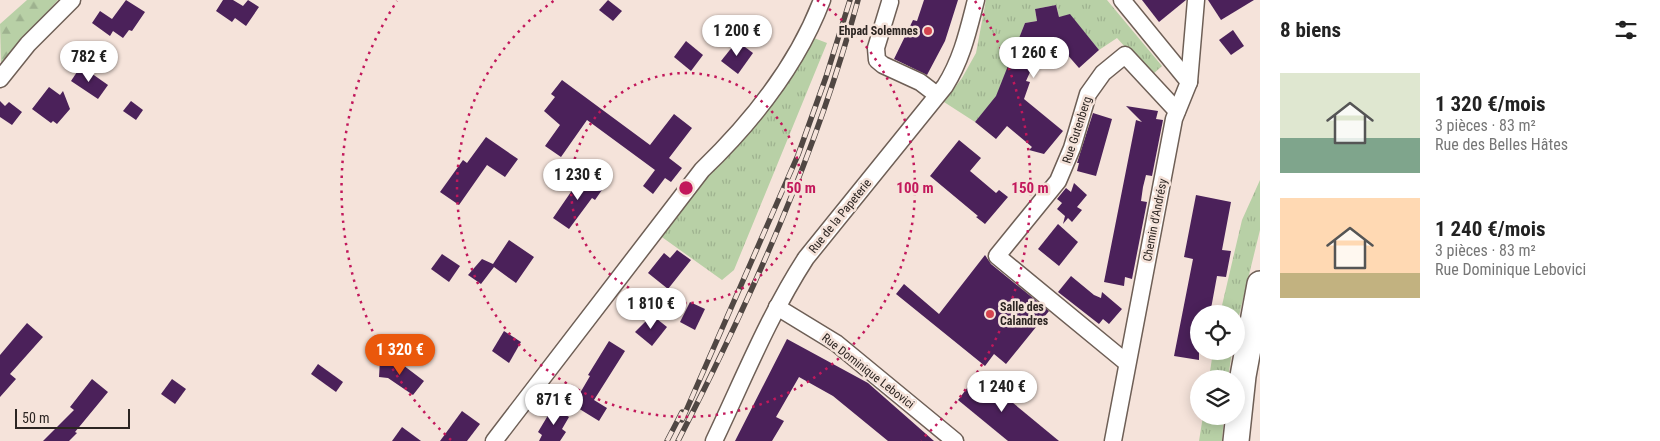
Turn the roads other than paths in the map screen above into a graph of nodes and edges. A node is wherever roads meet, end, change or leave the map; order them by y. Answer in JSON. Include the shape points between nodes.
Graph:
{"nodes":[{"id":1,"x":72,"y":0,"type":"edge"},
{"id":2,"x":822,"y":0,"type":"edge"},
{"id":3,"x":976,"y":0,"type":"edge"},
{"id":4,"x":1122,"y":0,"type":"edge"},
{"id":5,"x":1196,"y":0,"type":"edge"},
{"id":6,"x":890,"y":2,"type":"dead end"},
{"id":7,"x":0,"y":78,"type":"edge"},
{"id":8,"x":1189,"y":82,"type":"junction"},
{"id":9,"x":937,"y":95,"type":"junction"},
{"id":10,"x":1177,"y":111,"type":"junction"},
{"id":11,"x":1260,"y":284,"type":"edge"},
{"id":12,"x":777,"y":307,"type":"junction"},
{"id":13,"x":1127,"y":363,"type":"junction"},
{"id":14,"x":494,"y":441,"type":"edge"},
{"id":15,"x":714,"y":441,"type":"edge"},
{"id":16,"x":955,"y":441,"type":"edge"},
{"id":17,"x":1113,"y":441,"type":"edge"},
{"id":18,"x":1236,"y":441,"type":"edge"}],
"edges":[{"from":1,"to":7,"type":"street"},
{"from":2,"to":14,"type":"street","via":[[794,60],[733,140],[702,170]]},
{"from":3,"to":9,"type":"street","name":"Rue de la Papeterie","via":[[960,59]]},
{"from":4,"to":8,"type":"street"},
{"from":5,"to":8,"type":"street","name":"Chemin d'Andrésy"},
{"from":6,"to":9,"type":"street","via":[[876,48],[877,60],[920,82]]},
{"from":8,"to":10,"type":"street","name":"Chemin d'Andrésy"},
{"from":9,"to":12,"type":"street","name":"Rue de la Papeterie","via":[[806,258]]},
{"from":10,"to":13,"type":"street","name":"Chemin d'Andrésy"},
{"from":10,"to":13,"type":"street","name":"Rue Gutenberg","via":[[1125,55],[1088,94],[1058,181],[997,256]]},
{"from":11,"to":18,"type":"main road","via":[[1243,376]]},
{"from":12,"to":15,"type":"street","name":"Rue de la Papeterie"},
{"from":12,"to":16,"type":"street","name":"Rue Dominique Lebovici","via":[[836,343]]},
{"from":13,"to":17,"type":"street","name":"Chemin d'Andrésy"}]}
